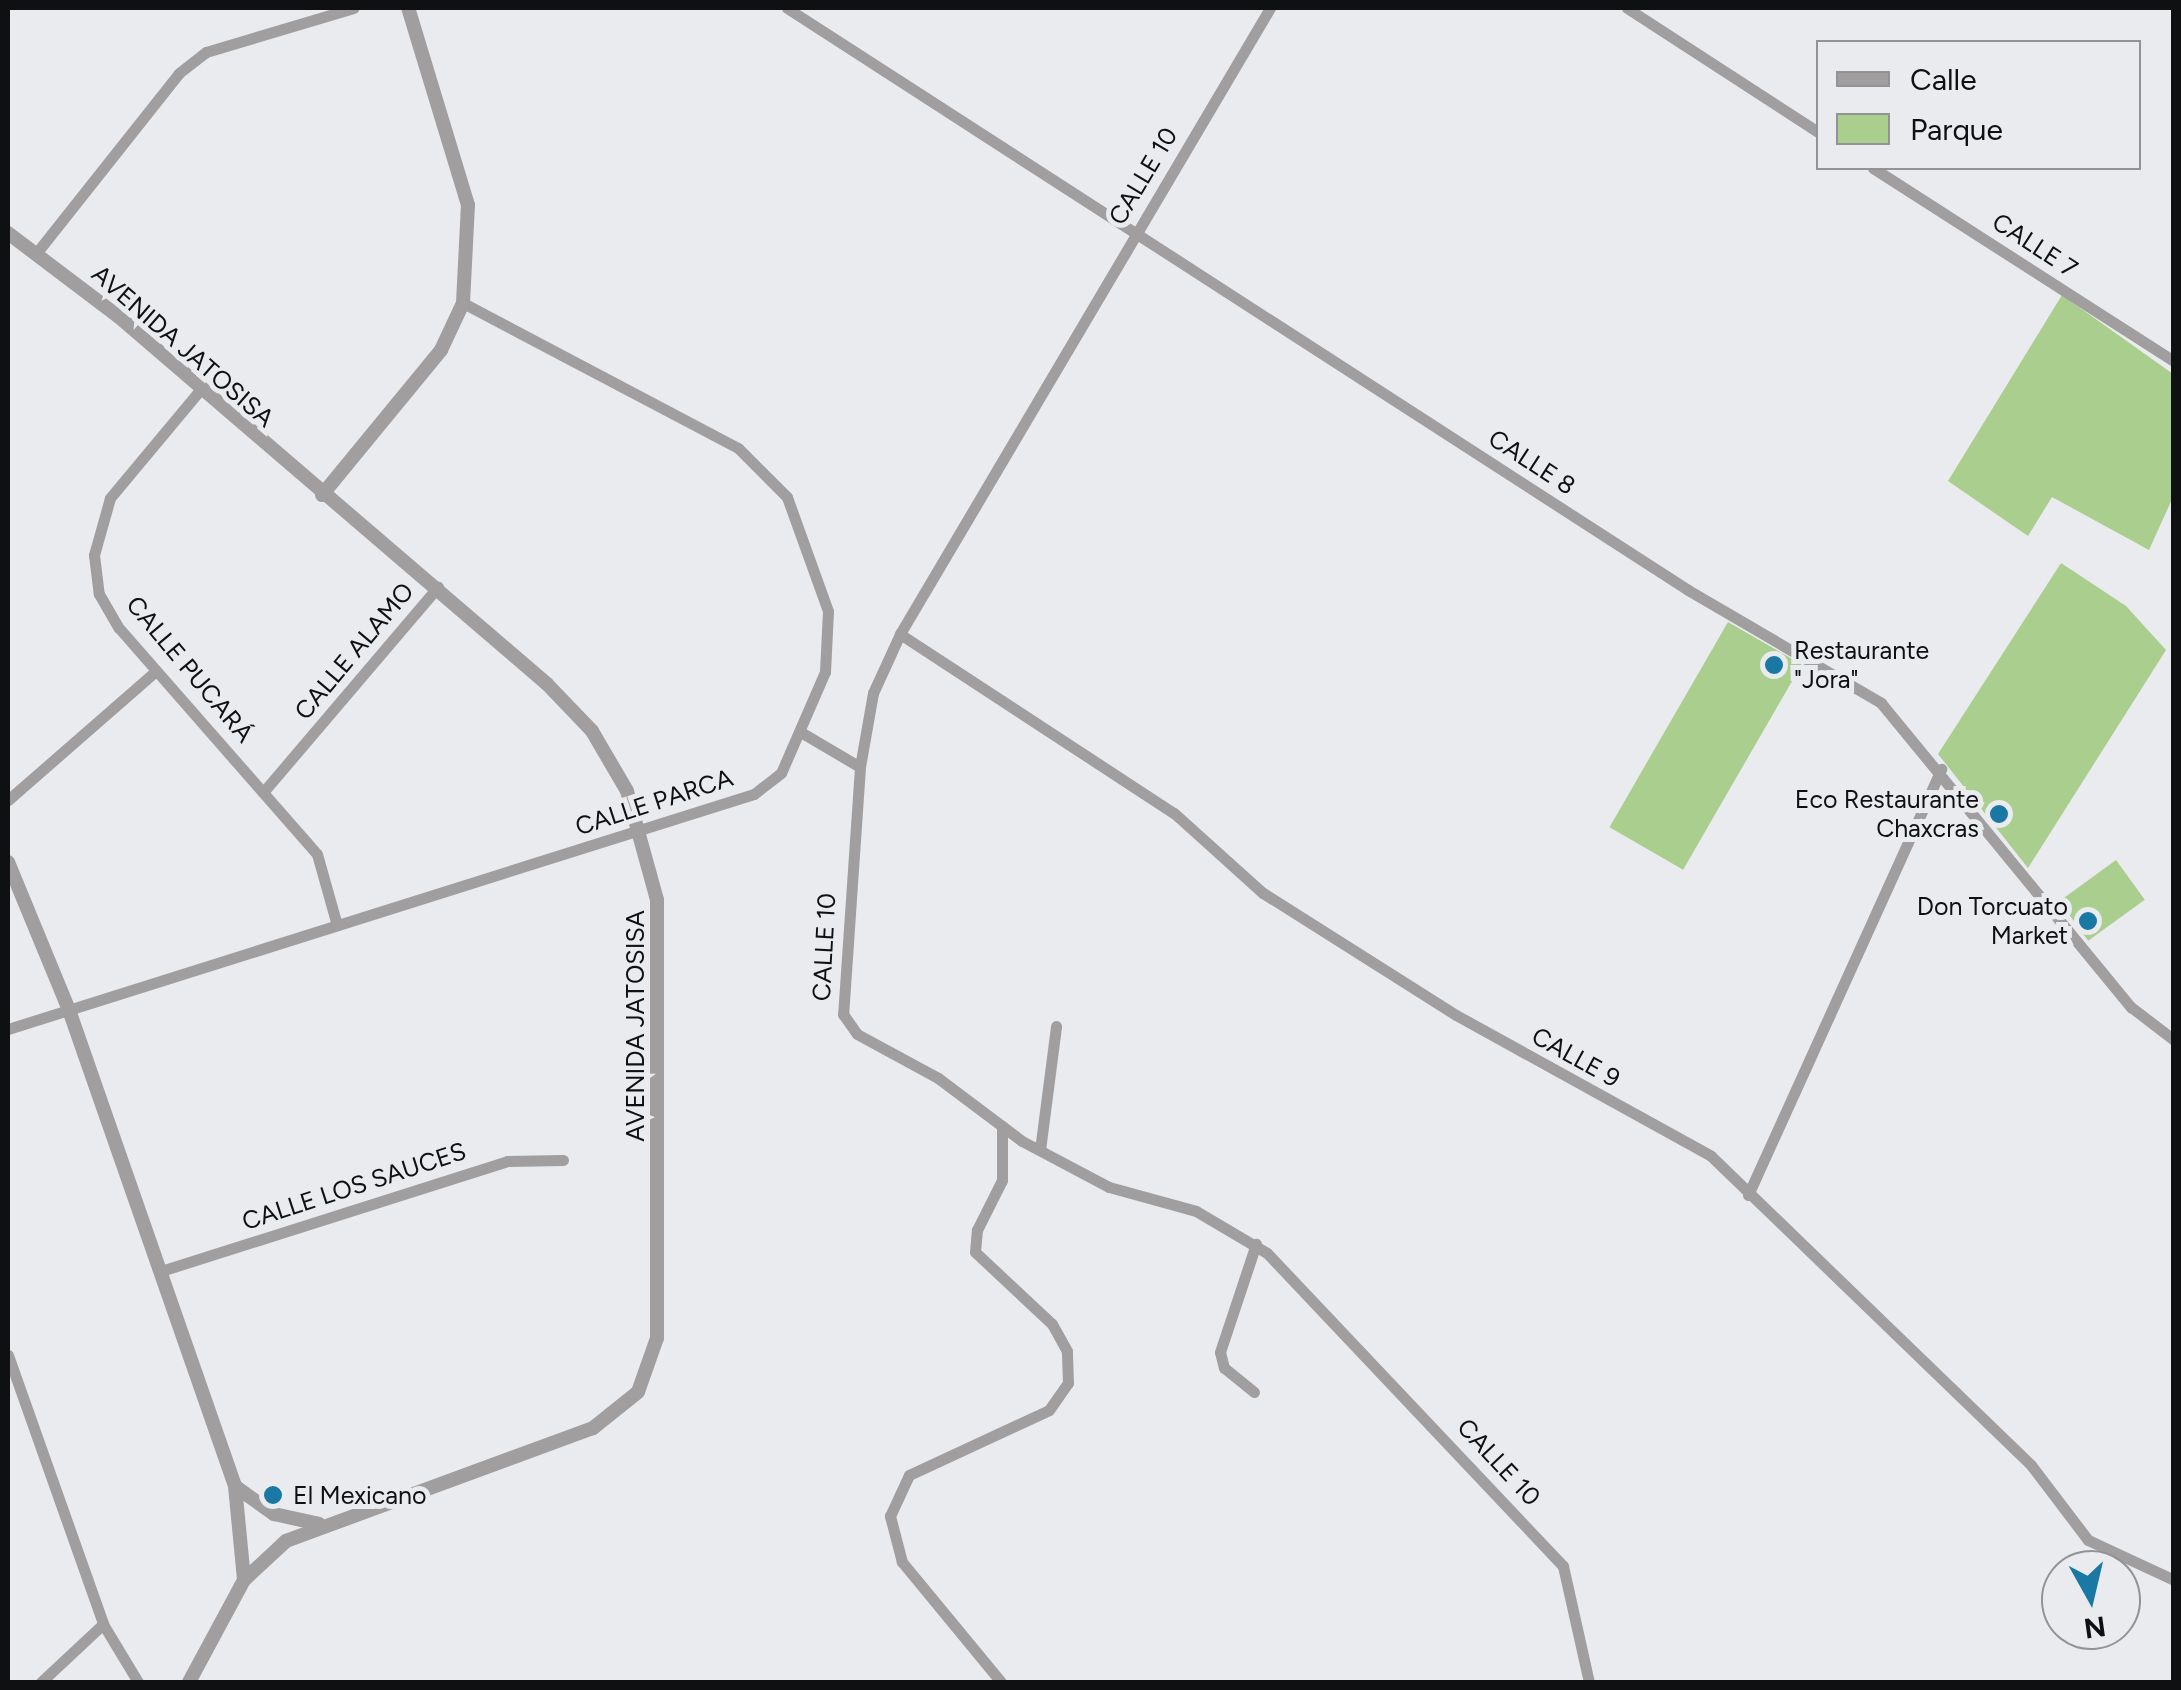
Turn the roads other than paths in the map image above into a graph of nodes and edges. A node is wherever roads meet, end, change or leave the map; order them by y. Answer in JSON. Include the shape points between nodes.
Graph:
{"nodes":[{"id":1,"x":354,"y":8,"type":"edge"},
{"id":2,"x":408,"y":8,"type":"edge"},
{"id":3,"x":787,"y":8,"type":"edge"},
{"id":4,"x":1270,"y":8,"type":"edge"},
{"id":5,"x":1627,"y":8,"type":"edge"},
{"id":6,"x":1816,"y":131,"type":"edge"},
{"id":7,"x":1876,"y":170,"type":"edge"},
{"id":8,"x":1136,"y":232,"type":"junction"},
{"id":9,"x":8,"y":233,"type":"edge"},
{"id":10,"x":38,"y":251,"type":"junction"},
{"id":11,"x":462,"y":304,"type":"junction"},
{"id":12,"x":2174,"y":361,"type":"edge"},
{"id":13,"x":200,"y":390,"type":"junction"},
{"id":14,"x":322,"y":495,"type":"junction"},
{"id":15,"x":438,"y":587,"type":"junction"},
{"id":16,"x":900,"y":634,"type":"junction"},
{"id":17,"x":156,"y":671,"type":"junction"},
{"id":18,"x":804,"y":734,"type":"junction"},
{"id":19,"x":860,"y":767,"type":"junction"},
{"id":20,"x":1940,"y":770,"type":"junction"},
{"id":21,"x":265,"y":790,"type":"junction"},
{"id":22,"x":8,"y":800,"type":"edge"},
{"id":23,"x":641,"y":830,"type":"junction"},
{"id":24,"x":8,"y":862,"type":"edge"},
{"id":25,"x":337,"y":924,"type":"junction"},
{"id":26,"x":69,"y":1010,"type":"junction"},
{"id":27,"x":1056,"y":1026,"type":"dead end"},
{"id":28,"x":8,"y":1029,"type":"edge"},
{"id":29,"x":2174,"y":1040,"type":"edge"},
{"id":30,"x":1002,"y":1126,"type":"junction"},
{"id":31,"x":1040,"y":1150,"type":"junction"},
{"id":32,"x":563,"y":1160,"type":"dead end"},
{"id":33,"x":1748,"y":1195,"type":"junction"},
{"id":34,"x":1256,"y":1244,"type":"junction"},
{"id":35,"x":161,"y":1272,"type":"junction"},
{"id":36,"x":8,"y":1355,"type":"edge"},
{"id":37,"x":10,"y":1372,"type":"edge"},
{"id":38,"x":1254,"y":1392,"type":"dead end"},
{"id":39,"x":235,"y":1486,"type":"junction"},
{"id":40,"x":320,"y":1524,"type":"junction"},
{"id":41,"x":244,"y":1580,"type":"junction"},
{"id":42,"x":2174,"y":1580,"type":"edge"},
{"id":43,"x":103,"y":1624,"type":"junction"},
{"id":44,"x":41,"y":1682,"type":"edge"},
{"id":45,"x":138,"y":1682,"type":"edge"},
{"id":46,"x":189,"y":1682,"type":"edge"},
{"id":47,"x":1001,"y":1682,"type":"edge"},
{"id":48,"x":1589,"y":1682,"type":"edge"}],
"edges":[{"from":1,"to":10,"type":"street","via":[[206,52],[180,73]]},
{"from":2,"to":11,"type":"street","via":[[468,206]]},
{"from":3,"to":8,"type":"street","name":"CALLE 8"},
{"from":4,"to":8,"type":"street","name":"CALLE 10"},
{"from":5,"to":6,"type":"street"},
{"from":7,"to":12,"type":"street","name":"CALLE 7"},
{"from":8,"to":16,"type":"street","name":"CALLE 10"},
{"from":8,"to":20,"type":"street","name":"CALLE 8","via":[[1688,590],[1869,694]]},
{"from":9,"to":10,"type":"street","name":"AVENIDA JATOSISA"},
{"from":10,"to":13,"type":"street","name":"AVENIDA JATOSISA"},
{"from":11,"to":14,"type":"street","via":[[441,350]]},
{"from":11,"to":18,"type":"street","name":"CALLE PARCA","via":[[738,448],[787,497],[828,610],[825,672]]},
{"from":13,"to":14,"type":"street","name":"AVENIDA JATOSISA"},
{"from":13,"to":17,"type":"street","name":"CALLE PUCARÁ","via":[[110,498],[97,527],[99,594]]},
{"from":14,"to":15,"type":"street","name":"AVENIDA JATOSISA"},
{"from":15,"to":21,"type":"street","name":"CALLE ALAMO"},
{"from":15,"to":23,"type":"street","name":"AVENIDA JATOSISA","via":[[592,731]]},
{"from":16,"to":19,"type":"street","name":"CALLE 10","via":[[873,693]]},
{"from":16,"to":33,"type":"street","name":"CALLE 9","via":[[1174,813],[1263,893],[1456,1015],[1712,1156]]},
{"from":17,"to":21,"type":"street","name":"CALLE PUCARÁ"},
{"from":17,"to":22,"type":"street"},
{"from":18,"to":19,"type":"street"},
{"from":18,"to":23,"type":"street","name":"CALLE PARCA","via":[[762,790]]},
{"from":19,"to":30,"type":"street","name":"CALLE 10","via":[[843,1014],[857,1034]]},
{"from":20,"to":29,"type":"street","name":"CALLE 8","via":[[2131,1008]]},
{"from":20,"to":33,"type":"street"},
{"from":21,"to":25,"type":"street","name":"CALLE PUCARÁ","via":[[317,854]]},
{"from":23,"to":25,"type":"street","name":"CALLE PARCA"},
{"from":23,"to":40,"type":"street","name":"AVENIDA JATOSISA","via":[[657,900],[660,1052],[656,1338],[638,1392],[592,1428]]},
{"from":24,"to":26,"type":"street"},
{"from":25,"to":26,"type":"street","name":"CALLE PARCA"},
{"from":26,"to":28,"type":"street","name":"CALLE PARCA"},
{"from":26,"to":35,"type":"street"},
{"from":27,"to":31,"type":"street"},
{"from":30,"to":31,"type":"street","name":"CALLE 10"},
{"from":30,"to":47,"type":"street","via":[[1002,1180],[977,1230],[976,1252],[1052,1324],[1067,1351],[1068,1383],[1049,1410],[909,1475],[890,1516],[902,1562]]},
{"from":31,"to":34,"type":"street","name":"CALLE 10","via":[[1109,1186],[1196,1211]]},
{"from":32,"to":35,"type":"street","name":"CALLE LOS SAUCES","via":[[507,1162]]},
{"from":33,"to":42,"type":"street","name":"CALLE 9","via":[[2031,1466],[2088,1540]]},
{"from":34,"to":38,"type":"street","via":[[1220,1352],[1224,1368]]},
{"from":34,"to":48,"type":"street","name":"CALLE 10","via":[[1563,1566]]},
{"from":35,"to":39,"type":"street"},
{"from":36,"to":37,"type":"street"},
{"from":37,"to":43,"type":"street"},
{"from":39,"to":40,"type":"street","via":[[274,1514]]},
{"from":39,"to":41,"type":"street"},
{"from":40,"to":41,"type":"street","name":"AVENIDA JATOSISA","via":[[270,1552]]},
{"from":41,"to":46,"type":"street","name":"AVENIDA JATOSISA"},
{"from":43,"to":44,"type":"street"},
{"from":43,"to":45,"type":"street"}]}
